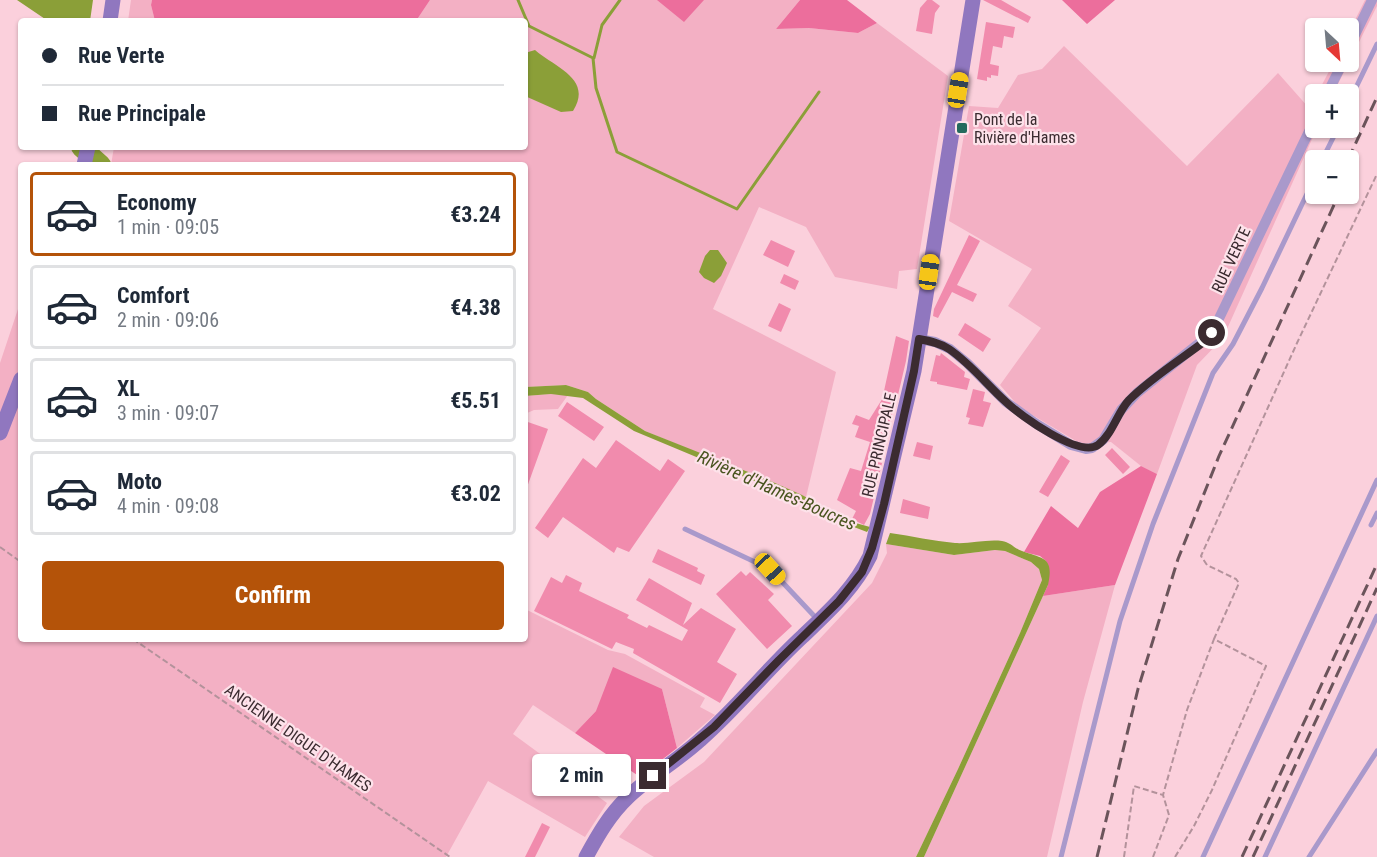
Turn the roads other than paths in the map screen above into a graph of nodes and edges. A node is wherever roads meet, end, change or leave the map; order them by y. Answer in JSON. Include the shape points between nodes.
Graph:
{"nodes":[{"id":1,"x":113,"y":0,"type":"edge"},
{"id":2,"x":973,"y":0,"type":"edge"},
{"id":3,"x":1372,"y":0,"type":"edge"},
{"id":4,"x":110,"y":18,"type":"edge"},
{"id":5,"x":1359,"y":27,"type":"edge"},
{"id":6,"x":1377,"y":44,"type":"edge"},
{"id":7,"x":1358,"y":84,"type":"edge"},
{"id":8,"x":1306,"y":138,"type":"edge"},
{"id":9,"x":1305,"y":198,"type":"edge"},
{"id":10,"x":919,"y":339,"type":"junction"},
{"id":11,"x":18,"y":387,"type":"edge"},
{"id":12,"x":0,"y":433,"type":"edge"},
{"id":13,"x":1377,"y":480,"type":"edge"},
{"id":14,"x":1377,"y":513,"type":"edge"},
{"id":15,"x":1371,"y":525,"type":"dead end"},
{"id":16,"x":685,"y":529,"type":"dead end"},
{"id":17,"x":1377,"y":616,"type":"edge"},
{"id":18,"x":819,"y":621,"type":"junction"},
{"id":19,"x":1377,"y":751,"type":"edge"},
{"id":20,"x":586,"y":857,"type":"edge"},
{"id":21,"x":1061,"y":857,"type":"edge"},
{"id":22,"x":1203,"y":857,"type":"edge"},
{"id":23,"x":1265,"y":857,"type":"edge"},
{"id":24,"x":1309,"y":857,"type":"edge"}],
"edges":[{"from":1,"to":4,"type":"street"},
{"from":2,"to":10,"type":"street","name":"RUE PRINCIPALE"},
{"from":3,"to":5,"type":"street"},
{"from":6,"to":7,"type":"lane"},
{"from":8,"to":10,"type":"street","name":"RUE VERTE","via":[[1212,333],[1130,400],[1098,445],[1079,448],[1053,434],[1013,408],[950,349]]},
{"from":9,"to":21,"type":"lane","via":[[1233,344],[1213,373],[1143,550],[1120,621]]},
{"from":10,"to":18,"type":"street","name":"RUE PRINCIPALE","via":[[872,548],[857,579]]},
{"from":11,"to":12,"type":"street"},
{"from":13,"to":22,"type":"lane"},
{"from":14,"to":15,"type":"lane"},
{"from":16,"to":18,"type":"lane","via":[[770,569]]},
{"from":17,"to":23,"type":"lane"},
{"from":18,"to":20,"type":"street","name":"RUE PRINCIPALE","via":[[701,740],[620,805]]},
{"from":19,"to":24,"type":"lane"}]}
